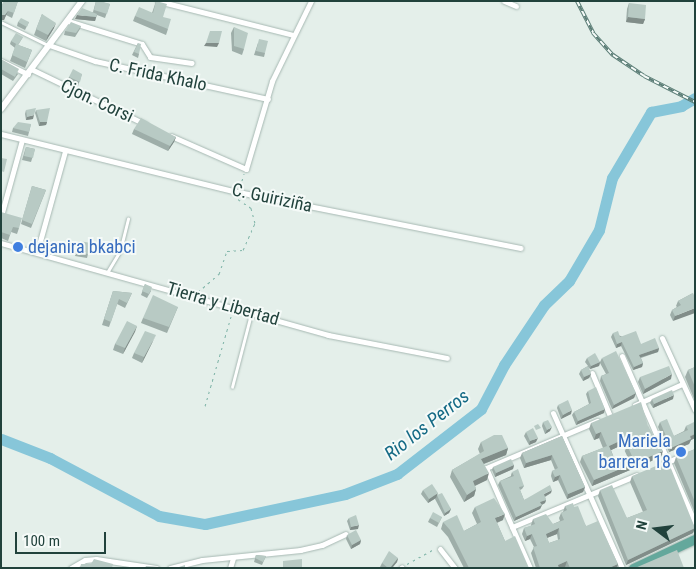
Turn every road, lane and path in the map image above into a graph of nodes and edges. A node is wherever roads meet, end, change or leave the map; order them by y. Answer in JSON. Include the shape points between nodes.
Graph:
{"nodes":[{"id":1,"x":82,"y":1,"type":"edge"},
{"id":2,"x":158,"y":1,"type":"edge"},
{"id":3,"x":311,"y":1,"type":"edge"},
{"id":4,"x":504,"y":1,"type":"edge"},
{"id":5,"x":516,"y":6,"type":"dead end"},
{"id":6,"x":68,"y":21,"type":"junction"},
{"id":7,"x":1,"y":22,"type":"edge"},
{"id":8,"x":293,"y":35,"type":"junction"},
{"id":9,"x":49,"y":45,"type":"junction"},
{"id":10,"x":1,"y":61,"type":"edge"},
{"id":11,"x":192,"y":63,"type":"dead end"},
{"id":12,"x":29,"y":72,"type":"junction"},
{"id":13,"x":268,"y":99,"type":"junction"},
{"id":14,"x":1,"y":109,"type":"edge"},
{"id":15,"x":148,"y":125,"type":"edge"},
{"id":16,"x":165,"y":133,"type":"edge"},
{"id":17,"x":1,"y":134,"type":"edge"},
{"id":18,"x":24,"y":141,"type":"junction"},
{"id":19,"x":65,"y":151,"type":"junction"},
{"id":20,"x":246,"y":168,"type":"junction"},
{"id":21,"x":238,"y":192,"type":"junction"},
{"id":22,"x":1,"y":216,"type":"edge"},
{"id":23,"x":128,"y":219,"type":"dead end"},
{"id":24,"x":1,"y":243,"type":"edge"},
{"id":25,"x":520,"y":248,"type":"dead end"},
{"id":26,"x":37,"y":252,"type":"junction"},
{"id":27,"x":108,"y":271,"type":"junction"},
{"id":28,"x":194,"y":296,"type":"junction"},
{"id":29,"x":233,"y":307,"type":"junction"},
{"id":30,"x":252,"y":313,"type":"junction"},
{"id":31,"x":662,"y":338,"type":"dead end"},
{"id":32,"x":622,"y":356,"type":"dead end"},
{"id":33,"x":447,"y":358,"type":"dead end"},
{"id":34,"x":592,"y":373,"type":"edge"},
{"id":35,"x":682,"y":384,"type":"junction"},
{"id":36,"x":232,"y":387,"type":"dead end"},
{"id":37,"x":643,"y":402,"type":"junction"},
{"id":38,"x":205,"y":406,"type":"dead end"},
{"id":39,"x":627,"y":408,"type":"edge"},
{"id":40,"x":695,"y":410,"type":"edge"},
{"id":41,"x":619,"y":412,"type":"edge"},
{"id":42,"x":553,"y":413,"type":"dead end"},
{"id":43,"x":610,"y":416,"type":"junction"},
{"id":44,"x":564,"y":435,"type":"junction"},
{"id":45,"x":686,"y":453,"type":"edge"},
{"id":46,"x":669,"y":461,"type":"junction"},
{"id":47,"x":652,"y":469,"type":"edge"},
{"id":48,"x":643,"y":472,"type":"edge"},
{"id":49,"x":590,"y":495,"type":"junction"},
{"id":50,"x":695,"y":523,"type":"edge"},
{"id":51,"x":512,"y":527,"type":"junction"},
{"id":52,"x":346,"y":534,"type":"edge"},
{"id":53,"x":695,"y":539,"type":"edge"},
{"id":54,"x":440,"y":549,"type":"joint"},
{"id":55,"x":233,"y":558,"type":"junction"},
{"id":56,"x":124,"y":565,"type":"edge"},
{"id":57,"x":401,"y":567,"type":"edge"},
{"id":58,"x":71,"y":568,"type":"edge"},
{"id":59,"x":156,"y":568,"type":"edge"},
{"id":60,"x":170,"y":568,"type":"edge"},
{"id":61,"x":230,"y":568,"type":"edge"},
{"id":62,"x":455,"y":568,"type":"edge"},
{"id":63,"x":530,"y":568,"type":"edge"},
{"id":64,"x":622,"y":568,"type":"edge"},
{"id":65,"x":634,"y":568,"type":"edge"}],
"edges":[{"from":1,"to":6,"type":"street"},
{"from":2,"to":8,"type":"street"},
{"from":3,"to":8,"type":"street"},
{"from":4,"to":5,"type":"street"},
{"from":6,"to":9,"type":"street"},
{"from":6,"to":11,"type":"street","via":[[142,44],[150,57]]},
{"from":7,"to":9,"type":"lane"},
{"from":8,"to":13,"type":"street","via":[[272,81]]},
{"from":9,"to":12,"type":"street"},
{"from":9,"to":13,"type":"street","name":"C. Frida Khalo","via":[[95,62]]},
{"from":10,"to":12,"type":"street","name":"Cjon. Corsi"},
{"from":12,"to":14,"type":"street"},
{"from":12,"to":15,"type":"street","name":"Cjon. Corsi"},
{"from":13,"to":20,"type":"street"},
{"from":16,"to":20,"type":"street"},
{"from":17,"to":18,"type":"street","name":"C. Guiriziña"},
{"from":18,"to":19,"type":"street","name":"C. Guiriziña"},
{"from":18,"to":22,"type":"street"},
{"from":19,"to":21,"type":"street","name":"C. Guiriziña"},
{"from":19,"to":26,"type":"street"},
{"from":20,"to":21,"type":"path"},
{"from":21,"to":25,"type":"street","name":"C. Guiriziña"},
{"from":21,"to":28,"type":"path","via":[[236,199],[251,208],[255,223],[243,250],[227,251],[219,274]]},
{"from":23,"to":27,"type":"lane","via":[[120,251]]},
{"from":24,"to":26,"type":"street","name":"Tierra y Libertad"},
{"from":26,"to":27,"type":"street","name":"Tierra y Libertad"},
{"from":27,"to":28,"type":"street","name":"Tierra y Libertad"},
{"from":28,"to":29,"type":"street","name":"Tierra y Libertad"},
{"from":29,"to":30,"type":"street","name":"Tierra y Libertad"},
{"from":29,"to":38,"type":"path"},
{"from":30,"to":33,"type":"street","name":"Tierra y Libertad","via":[[367,345]]},
{"from":30,"to":36,"type":"lane"},
{"from":31,"to":35,"type":"street"},
{"from":32,"to":37,"type":"street"},
{"from":34,"to":43,"type":"street"},
{"from":35,"to":37,"type":"street"},
{"from":35,"to":40,"type":"street"},
{"from":37,"to":39,"type":"street"},
{"from":37,"to":46,"type":"street"},
{"from":41,"to":43,"type":"street"},
{"from":42,"to":44,"type":"street"},
{"from":43,"to":44,"type":"street"},
{"from":44,"to":49,"type":"street"},
{"from":44,"to":51,"type":"street","via":[[486,468]]},
{"from":45,"to":46,"type":"street"},
{"from":46,"to":47,"type":"street"},
{"from":46,"to":50,"type":"street"},
{"from":48,"to":49,"type":"street"},
{"from":49,"to":51,"type":"street"},
{"from":49,"to":64,"type":"street"},
{"from":51,"to":63,"type":"street"},
{"from":52,"to":55,"type":"street","via":[[308,548]]},
{"from":53,"to":65,"type":"main road"},
{"from":54,"to":57,"type":"path"},
{"from":54,"to":62,"type":"street"},
{"from":55,"to":60,"type":"street"},
{"from":55,"to":61,"type":"street"},
{"from":56,"to":58,"type":"street","via":[[85,560]]},
{"from":56,"to":59,"type":"street"}]}
